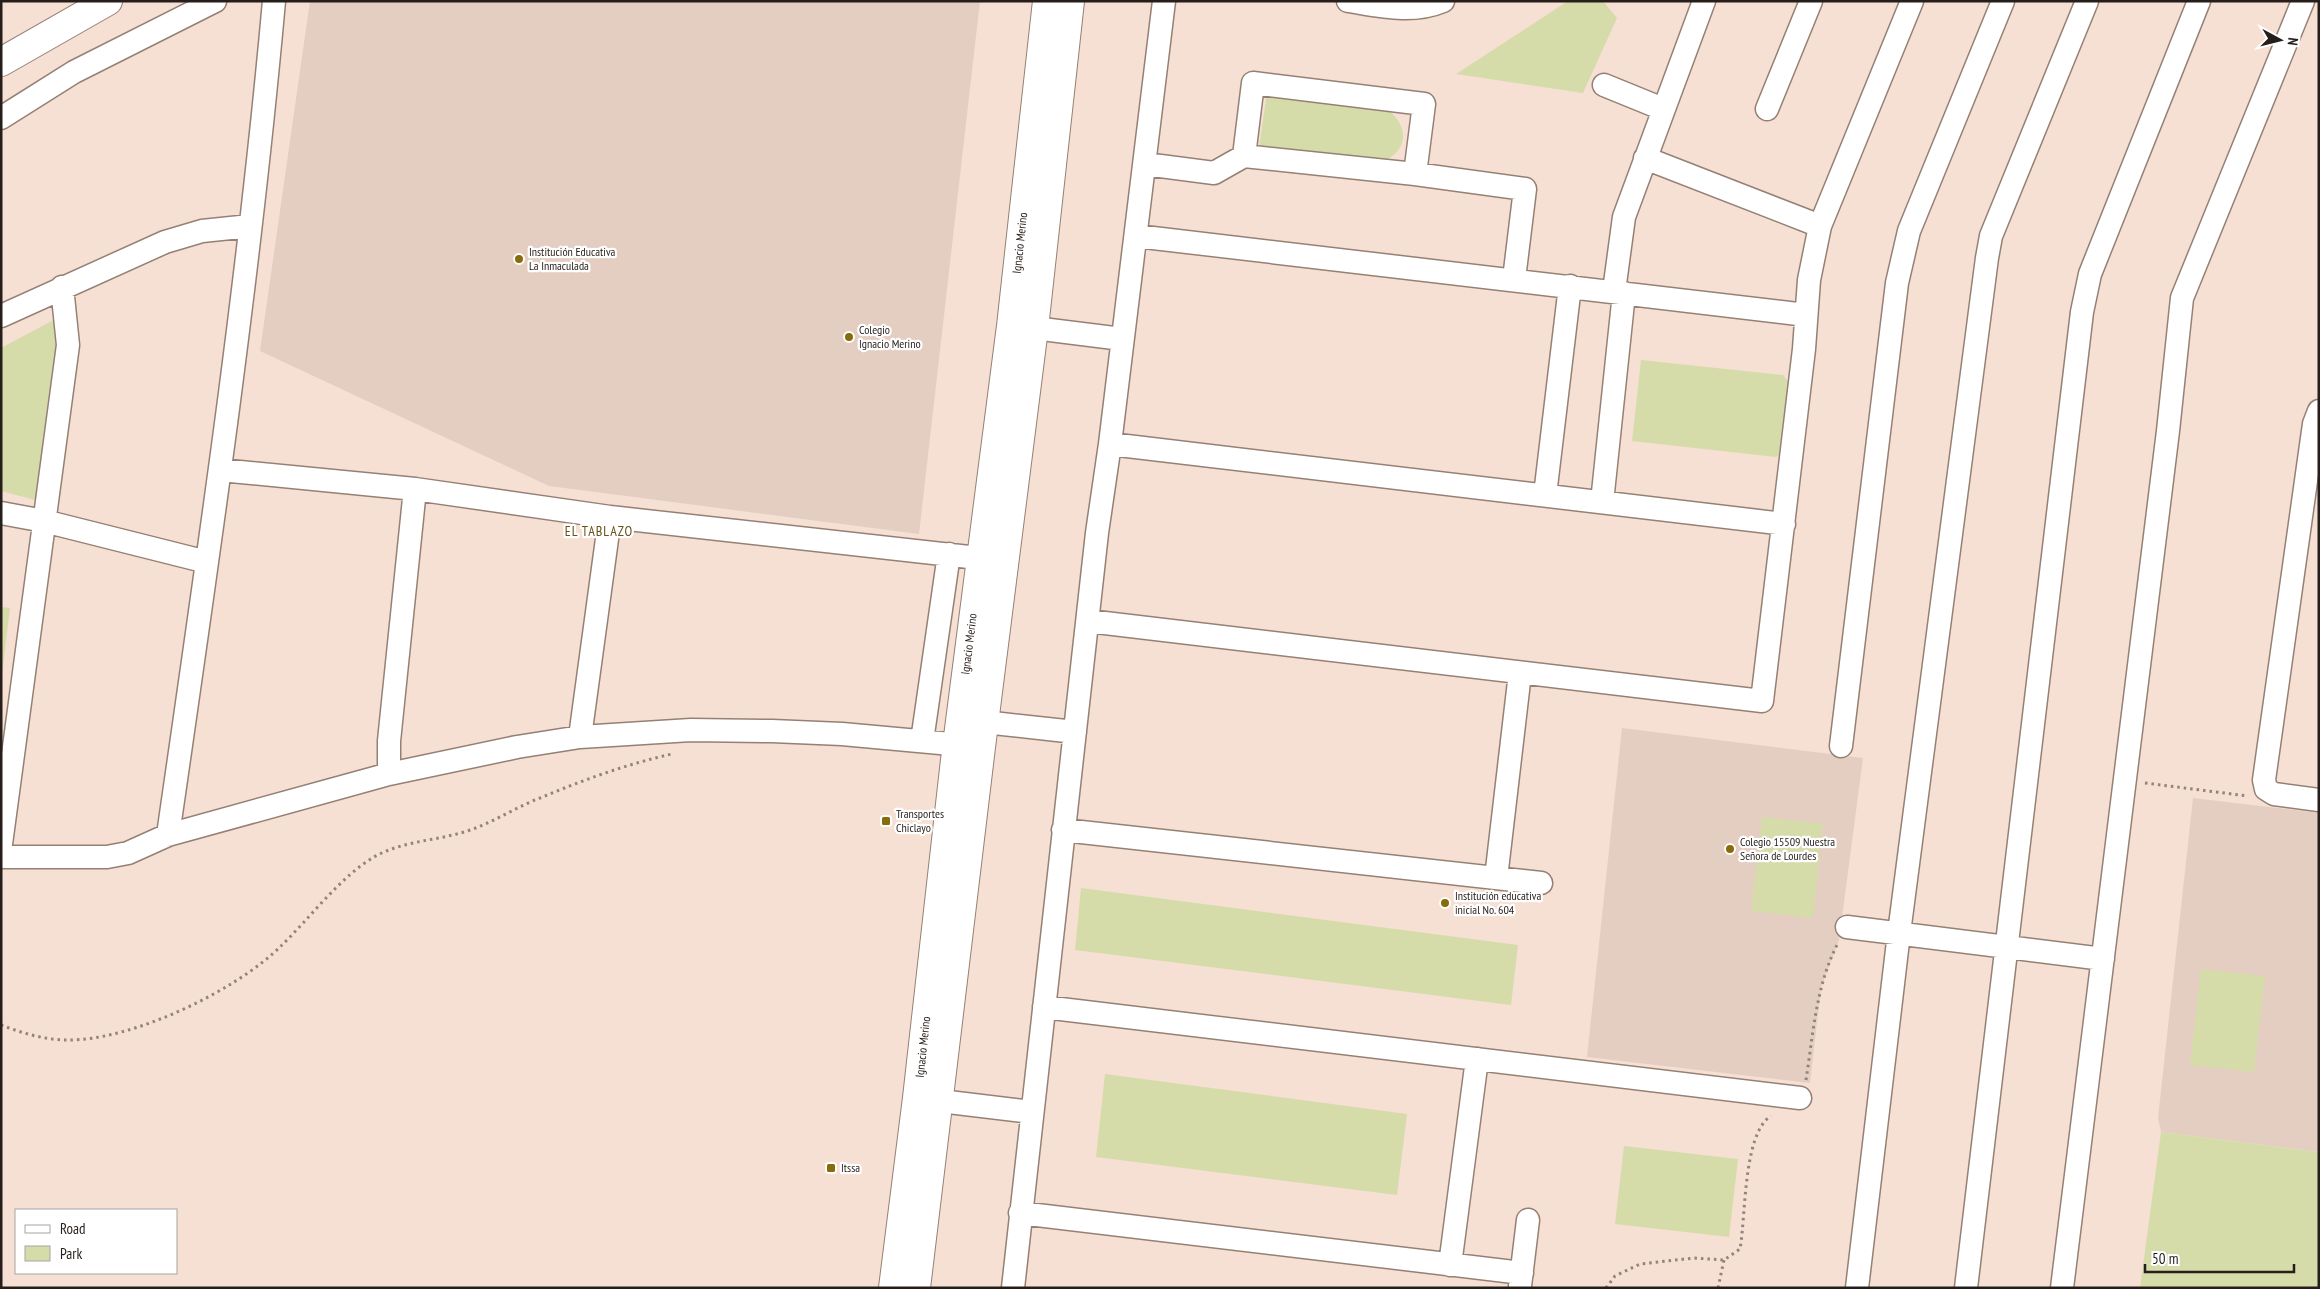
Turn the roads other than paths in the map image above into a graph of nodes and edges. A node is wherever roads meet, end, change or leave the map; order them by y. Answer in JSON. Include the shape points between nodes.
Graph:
{"nodes":[{"id":1,"x":108,"y":1,"type":"edge"},
{"id":2,"x":215,"y":1,"type":"edge"},
{"id":3,"x":274,"y":1,"type":"edge"},
{"id":4,"x":1047,"y":1,"type":"edge"},
{"id":5,"x":1070,"y":1,"type":"edge"},
{"id":6,"x":1164,"y":1,"type":"edge"},
{"id":7,"x":1348,"y":1,"type":"edge"},
{"id":8,"x":1443,"y":1,"type":"edge"},
{"id":9,"x":1704,"y":1,"type":"edge"},
{"id":10,"x":1811,"y":1,"type":"edge"},
{"id":11,"x":1912,"y":1,"type":"edge"},
{"id":12,"x":2003,"y":1,"type":"edge"},
{"id":13,"x":2087,"y":1,"type":"edge"},
{"id":14,"x":2199,"y":1,"type":"edge"},
{"id":15,"x":2303,"y":1,"type":"edge"},
{"id":16,"x":1,"y":62,"type":"edge"},
{"id":17,"x":1604,"y":85,"type":"dead end"},
{"id":18,"x":1663,"y":109,"type":"junction"},
{"id":19,"x":1767,"y":109,"type":"dead end"},
{"id":20,"x":1,"y":118,"type":"edge"},
{"id":21,"x":1244,"y":156,"type":"junction"},
{"id":22,"x":1645,"y":158,"type":"junction"},
{"id":23,"x":1145,"y":164,"type":"junction"},
{"id":24,"x":1415,"y":174,"type":"junction"},
{"id":25,"x":250,"y":226,"type":"junction"},
{"id":26,"x":1820,"y":226,"type":"junction"},
{"id":27,"x":1136,"y":236,"type":"junction"},
{"id":28,"x":1514,"y":279,"type":"junction"},
{"id":29,"x":1570,"y":286,"type":"junction"},
{"id":30,"x":62,"y":287,"type":"junction"},
{"id":31,"x":1619,"y":292,"type":"junction"},
{"id":32,"x":1806,"y":315,"type":"junction"},
{"id":33,"x":1,"y":316,"type":"edge"},
{"id":34,"x":1034,"y":328,"type":"junction"},
{"id":35,"x":1122,"y":339,"type":"junction"},
{"id":36,"x":2317,"y":420,"type":"edge"},
{"id":37,"x":1110,"y":444,"type":"junction"},
{"id":38,"x":220,"y":470,"type":"junction"},
{"id":39,"x":415,"y":489,"type":"junction"},
{"id":40,"x":1545,"y":495,"type":"junction"},
{"id":41,"x":1602,"y":502,"type":"junction"},
{"id":42,"x":1,"y":513,"type":"edge"},
{"id":43,"x":610,"y":517,"type":"junction"},
{"id":44,"x":44,"y":521,"type":"junction"},
{"id":45,"x":1784,"y":524,"type":"junction"},
{"id":46,"x":949,"y":554,"type":"junction"},
{"id":47,"x":992,"y":559,"type":"junction"},
{"id":48,"x":207,"y":562,"type":"junction"},
{"id":49,"x":1088,"y":621,"type":"junction"},
{"id":50,"x":1520,"y":673,"type":"junction"},
{"id":51,"x":1075,"y":732,"type":"junction"},
{"id":52,"x":580,"y":737,"type":"junction"},
{"id":53,"x":974,"y":738,"type":"junction"},
{"id":54,"x":922,"y":741,"type":"junction"},
{"id":55,"x":1841,"y":746,"type":"dead end"},
{"id":56,"x":389,"y":774,"type":"junction"},
{"id":57,"x":2319,"y":800,"type":"edge"},
{"id":58,"x":1063,"y":830,"type":"junction"},
{"id":59,"x":168,"y":835,"type":"junction"},
{"id":60,"x":1,"y":844,"type":"edge"},
{"id":61,"x":1,"y":857,"type":"edge"},
{"id":62,"x":1496,"y":878,"type":"junction"},
{"id":63,"x":1541,"y":882,"type":"dead end"},
{"id":64,"x":1847,"y":927,"type":"road end"},
{"id":65,"x":1899,"y":934,"type":"junction"},
{"id":66,"x":2007,"y":948,"type":"junction"},
{"id":67,"x":2103,"y":959,"type":"junction"},
{"id":68,"x":1044,"y":1007,"type":"junction"},
{"id":69,"x":1477,"y":1059,"type":"junction"},
{"id":70,"x":1800,"y":1098,"type":"road end"},
{"id":71,"x":940,"y":1102,"type":"junction"},
{"id":72,"x":1032,"y":1112,"type":"junction"},
{"id":73,"x":1020,"y":1213,"type":"junction"},
{"id":74,"x":1528,"y":1220,"type":"dead end"},
{"id":75,"x":1450,"y":1264,"type":"junction"},
{"id":76,"x":1521,"y":1280,"type":"edge"},
{"id":77,"x":893,"y":1288,"type":"edge"},
{"id":78,"x":916,"y":1288,"type":"edge"},
{"id":79,"x":1012,"y":1288,"type":"edge"},
{"id":80,"x":1857,"y":1288,"type":"edge"},
{"id":81,"x":1966,"y":1288,"type":"edge"},
{"id":82,"x":2062,"y":1288,"type":"edge"}],
"edges":[{"from":1,"to":16,"type":"main road"},
{"from":2,"to":20,"type":"street","via":[[74,72]]},
{"from":3,"to":25,"type":"street"},
{"from":4,"to":47,"type":"main road","name":"Ignacio Merino","via":[[1011,326]]},
{"from":5,"to":34,"type":"main road"},
{"from":6,"to":23,"type":"street"},
{"from":7,"to":8,"type":"street","via":[[1405,9]]},
{"from":9,"to":18,"type":"street"},
{"from":10,"to":19,"type":"street"},
{"from":11,"to":26,"type":"street"},
{"from":12,"to":55,"type":"street","via":[[1909,231],[1902,258]]},
{"from":13,"to":65,"type":"street","via":[[1991,236]]},
{"from":14,"to":66,"type":"street","via":[[2090,274],[2082,312]]},
{"from":15,"to":67,"type":"street","via":[[2182,298]]},
{"from":17,"to":18,"type":"street"},
{"from":18,"to":22,"type":"street"},
{"from":21,"to":23,"type":"street","via":[[1214,173]]},
{"from":21,"to":24,"type":"street"},
{"from":21,"to":24,"type":"street","via":[[1253,83],[1424,104]]},
{"from":22,"to":26,"type":"street"},
{"from":22,"to":31,"type":"street","via":[[1624,217]]},
{"from":23,"to":27,"type":"street"},
{"from":24,"to":28,"type":"street","via":[[1525,189]]},
{"from":25,"to":30,"type":"street","via":[[202,230],[165,242]]},
{"from":25,"to":38,"type":"street"},
{"from":26,"to":32,"type":"street"},
{"from":27,"to":28,"type":"street"},
{"from":27,"to":35,"type":"street"},
{"from":28,"to":29,"type":"street"},
{"from":29,"to":31,"type":"street"},
{"from":29,"to":40,"type":"street"},
{"from":30,"to":33,"type":"street"},
{"from":30,"to":44,"type":"street","via":[[68,345]]},
{"from":31,"to":32,"type":"street"},
{"from":31,"to":41,"type":"street"},
{"from":32,"to":45,"type":"street"},
{"from":34,"to":35,"type":"street"},
{"from":34,"to":47,"type":"main road"},
{"from":35,"to":37,"type":"street"},
{"from":36,"to":57,"type":"street","via":[[2266,770],[2266,789],[2274,794]]},
{"from":37,"to":40,"type":"street"},
{"from":37,"to":49,"type":"street"},
{"from":38,"to":39,"type":"street"},
{"from":38,"to":48,"type":"street"},
{"from":39,"to":43,"type":"street"},
{"from":39,"to":56,"type":"street","via":[[389,741]]},
{"from":40,"to":41,"type":"street"},
{"from":41,"to":45,"type":"street"},
{"from":42,"to":44,"type":"street"},
{"from":43,"to":46,"type":"street"},
{"from":43,"to":52,"type":"street"},
{"from":44,"to":48,"type":"street"},
{"from":44,"to":60,"type":"street"},
{"from":45,"to":50,"type":"street","via":[[1762,701]]},
{"from":46,"to":47,"type":"street"},
{"from":46,"to":54,"type":"street"},
{"from":47,"to":53,"type":"main road"},
{"from":47,"to":53,"type":"main road","name":"Ignacio Merino"},
{"from":48,"to":59,"type":"street"},
{"from":49,"to":50,"type":"street"},
{"from":49,"to":51,"type":"street"},
{"from":50,"to":62,"type":"street"},
{"from":51,"to":53,"type":"street"},
{"from":51,"to":58,"type":"street"},
{"from":52,"to":54,"type":"street","via":[[691,730],[842,734]]},
{"from":52,"to":56,"type":"street"},
{"from":53,"to":54,"type":"street"},
{"from":53,"to":71,"type":"main road"},
{"from":53,"to":77,"type":"main road","name":"Ignacio Merino"},
{"from":56,"to":59,"type":"street"},
{"from":58,"to":62,"type":"street"},
{"from":58,"to":68,"type":"street"},
{"from":59,"to":61,"type":"street","via":[[128,853],[108,857]]},
{"from":62,"to":63,"type":"street"},
{"from":64,"to":65,"type":"street"},
{"from":65,"to":66,"type":"street"},
{"from":65,"to":80,"type":"street"},
{"from":66,"to":67,"type":"street"},
{"from":66,"to":81,"type":"street"},
{"from":67,"to":82,"type":"street"},
{"from":68,"to":69,"type":"street"},
{"from":68,"to":72,"type":"street"},
{"from":69,"to":70,"type":"street"},
{"from":69,"to":75,"type":"street"},
{"from":71,"to":72,"type":"street"},
{"from":71,"to":78,"type":"main road"},
{"from":72,"to":73,"type":"street"},
{"from":73,"to":75,"type":"street"},
{"from":73,"to":79,"type":"street"},
{"from":74,"to":76,"type":"street"},
{"from":75,"to":76,"type":"street"}]}
